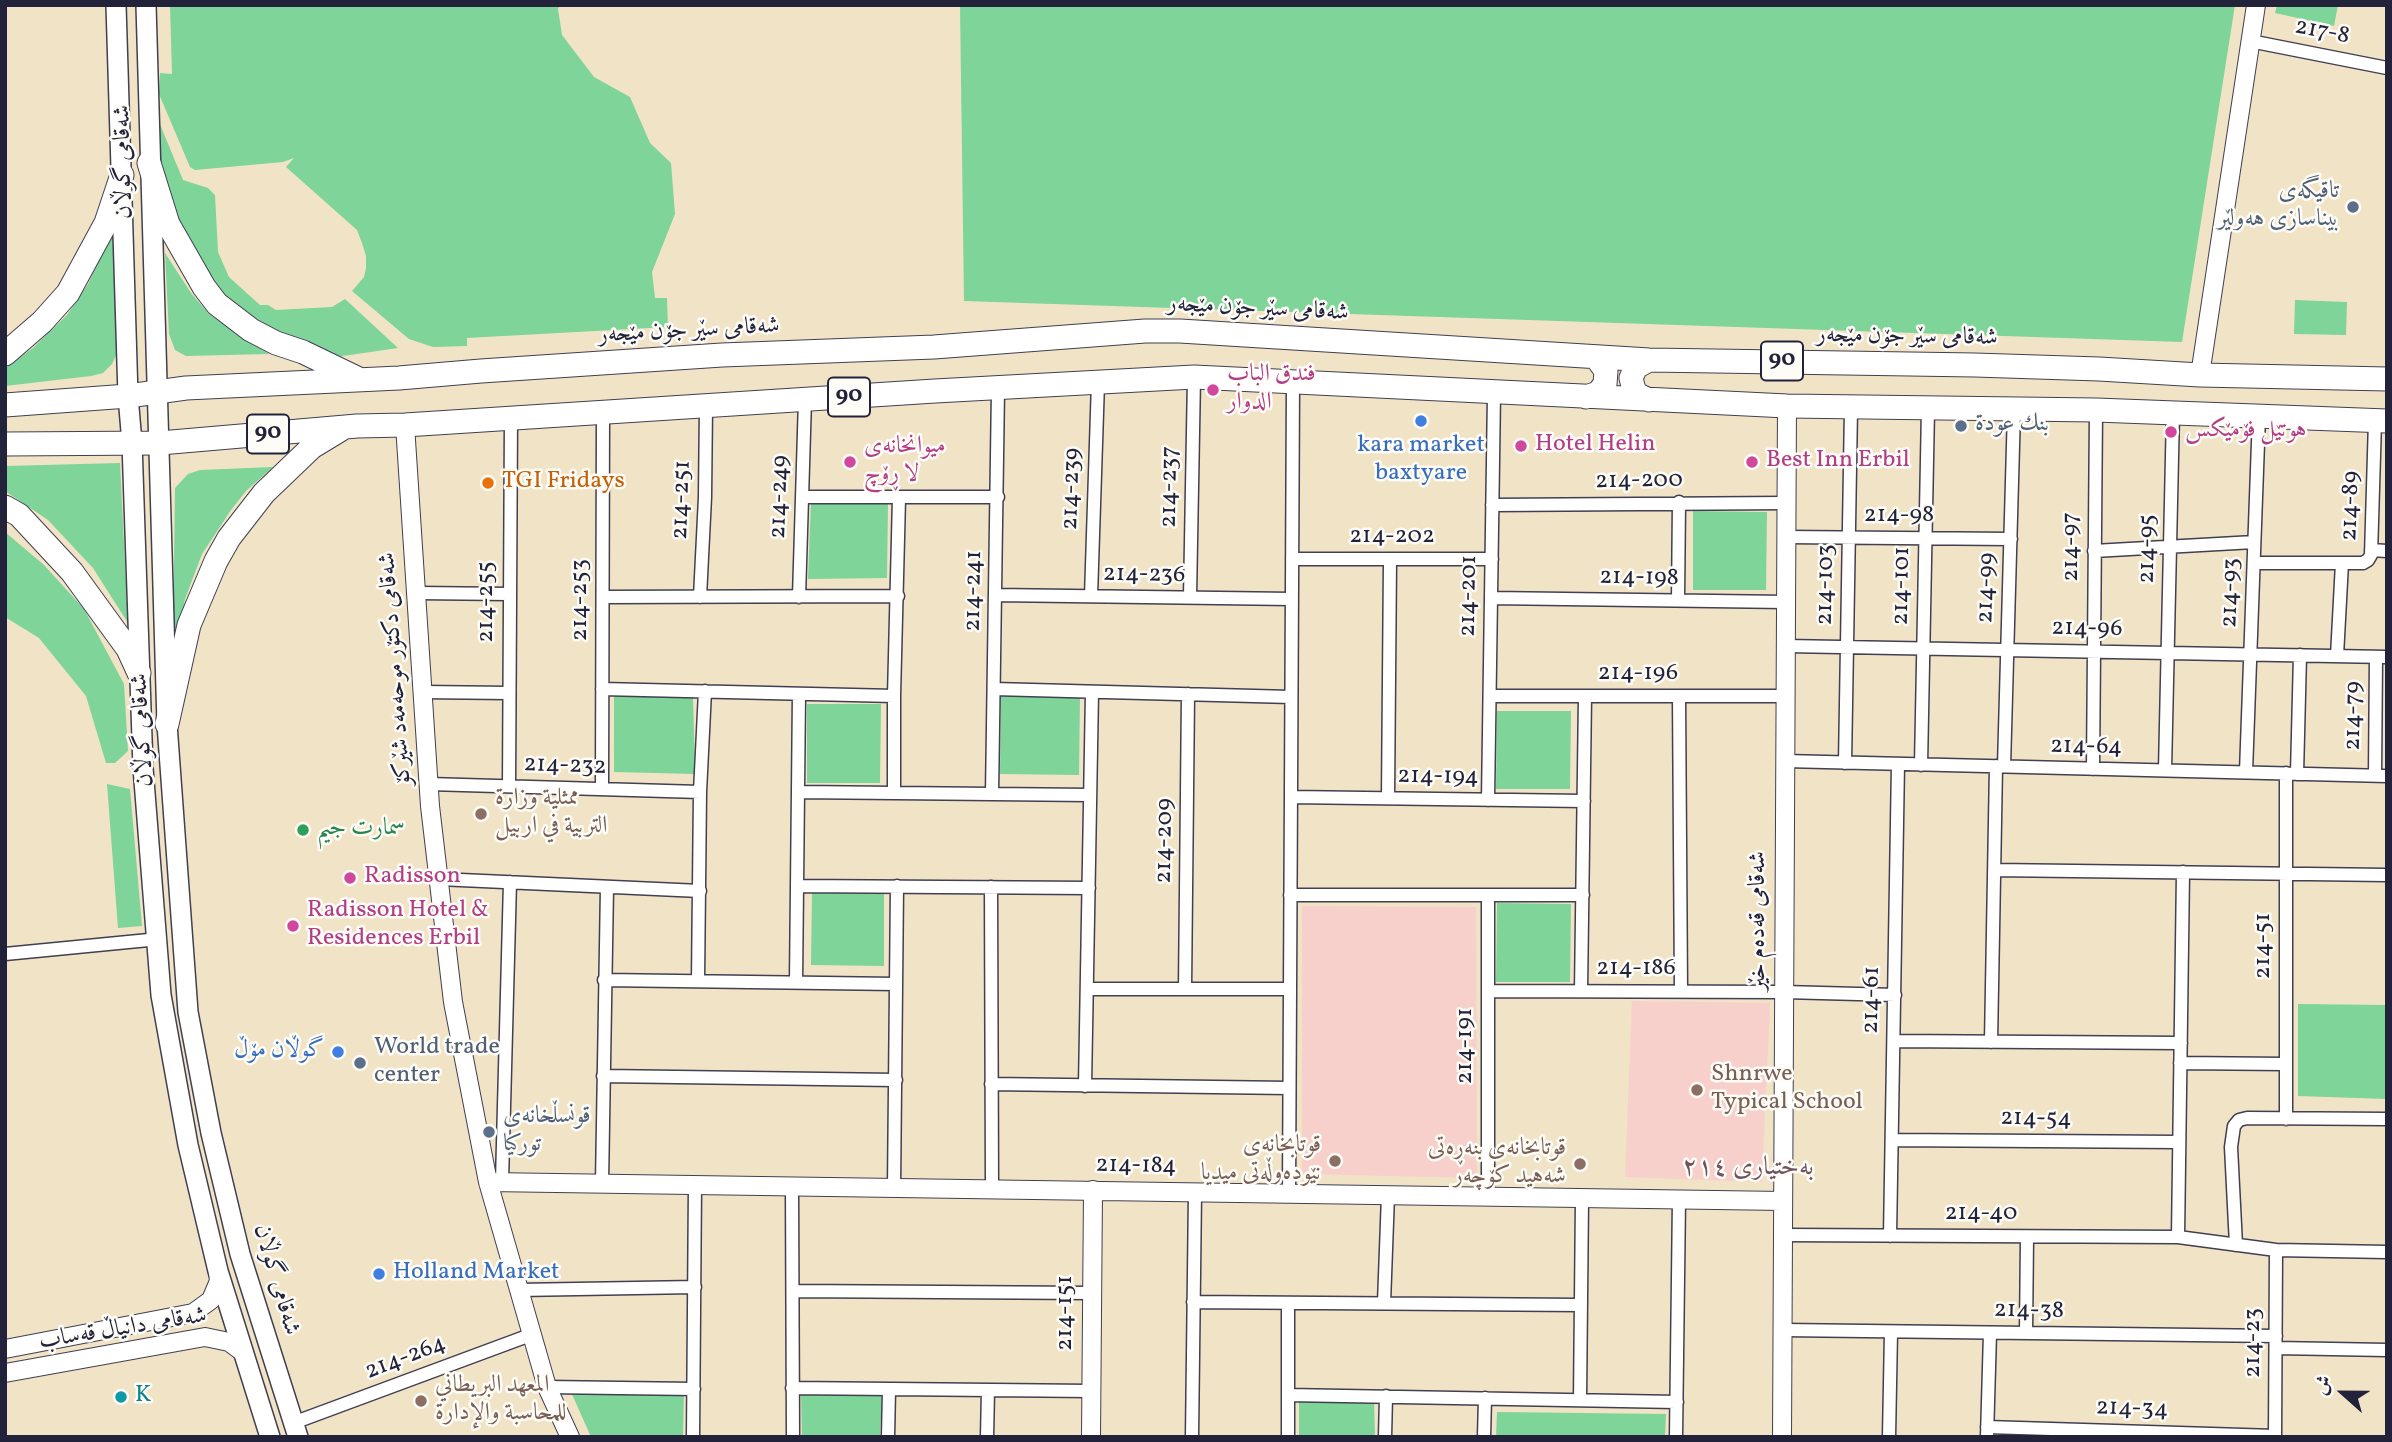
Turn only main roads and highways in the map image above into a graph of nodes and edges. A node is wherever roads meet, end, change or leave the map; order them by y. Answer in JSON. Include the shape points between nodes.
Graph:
{"nodes":[{"id":1,"x":116,"y":5,"type":"edge"},
{"id":2,"x":146,"y":5,"type":"edge"},
{"id":3,"x":149,"y":163,"type":"junction"},
{"id":4,"x":122,"y":175,"type":"junction"},
{"id":5,"x":5,"y":354,"type":"edge"},
{"id":6,"x":1596,"y":357,"type":"junction"},
{"id":7,"x":1649,"y":360,"type":"junction"},
{"id":8,"x":2387,"y":379,"type":"edge"},
{"id":9,"x":361,"y":380,"type":"junction"},
{"id":10,"x":157,"y":393,"type":"junction"},
{"id":11,"x":128,"y":396,"type":"junction"},
{"id":12,"x":1586,"y":397,"type":"junction"},
{"id":13,"x":1649,"y":400,"type":"junction"},
{"id":14,"x":5,"y":405,"type":"edge"},
{"id":15,"x":2381,"y":421,"type":"edge"},
{"id":16,"x":357,"y":426,"type":"junction"},
{"id":17,"x":132,"y":443,"type":"junction"},
{"id":18,"x":160,"y":443,"type":"junction"},
{"id":19,"x":5,"y":444,"type":"edge"},
{"id":20,"x":5,"y":507,"type":"edge"},
{"id":21,"x":139,"y":673,"type":"junction"},
{"id":22,"x":167,"y":724,"type":"junction"},
{"id":23,"x":296,"y":1430,"type":"edge"},
{"id":24,"x":270,"y":1437,"type":"edge"}],
"edges":[{"from":1,"to":4,"type":"main road","name":"شەقامی گوڵان"},
{"from":2,"to":3,"type":"main road","name":"شەقامی گوڵان"},
{"from":3,"to":9,"type":"highway","via":[[168,224],[218,304],[276,344]]},
{"from":3,"to":10,"type":"main road","name":"شەقامی گوڵان"},
{"from":4,"to":5,"type":"highway","via":[[106,223],[68,293]]},
{"from":4,"to":11,"type":"main road","name":"شەقامی گوڵان"},
{"from":6,"to":7,"type":"highway","name":"شەقامی سێر جۆن مێجەر","number":"90"},
{"from":6,"to":9,"type":"highway","name":"شەقامی سێر جۆن مێجەر","number":"90","via":[[1145,331]]},
{"from":6,"to":12,"type":"highway","via":[[1606,372],[1605,384],[1598,394]]},
{"from":7,"to":8,"type":"highway","name":"شەقامی سێر جۆن مێجەر","number":"90"},
{"from":7,"to":13,"type":"highway","via":[[1636,367],[1631,378],[1638,396]]},
{"from":9,"to":10,"type":"highway","name":"شەقامی سێر جۆن مێجەر","number":"90"},
{"from":10,"to":11,"type":"highway","name":"شەقامی سێر جۆن مێجەر","number":"90"},
{"from":10,"to":18,"type":"main road","name":"شەقامی گوڵان"},
{"from":11,"to":14,"type":"highway","number":"90"},
{"from":11,"to":17,"type":"main road","name":"شەقامی گوڵان"},
{"from":12,"to":13,"type":"highway","number":"90"},
{"from":12,"to":16,"type":"highway","number":"90","via":[[1194,377]]},
{"from":13,"to":15,"type":"highway","number":"90"},
{"from":16,"to":18,"type":"highway","number":"90"},
{"from":16,"to":22,"type":"highway","via":[[312,447],[264,493],[229,538],[189,625]]},
{"from":17,"to":18,"type":"highway","number":"90"},
{"from":17,"to":19,"type":"highway","number":"90"},
{"from":17,"to":21,"type":"main road","name":"شەقامی گوڵان"},
{"from":18,"to":22,"type":"main road","name":"شەقامی گوڵان"},
{"from":20,"to":21,"type":"highway","via":[[19,515],[72,572],[128,649]]},
{"from":21,"to":24,"type":"main road","name":"شەقامی گوڵان","via":[[161,995],[188,1145],[218,1270]]},
{"from":22,"to":23,"type":"main road","name":"شەقامی گوڵان","via":[[188,1012],[240,1254]]}]}
